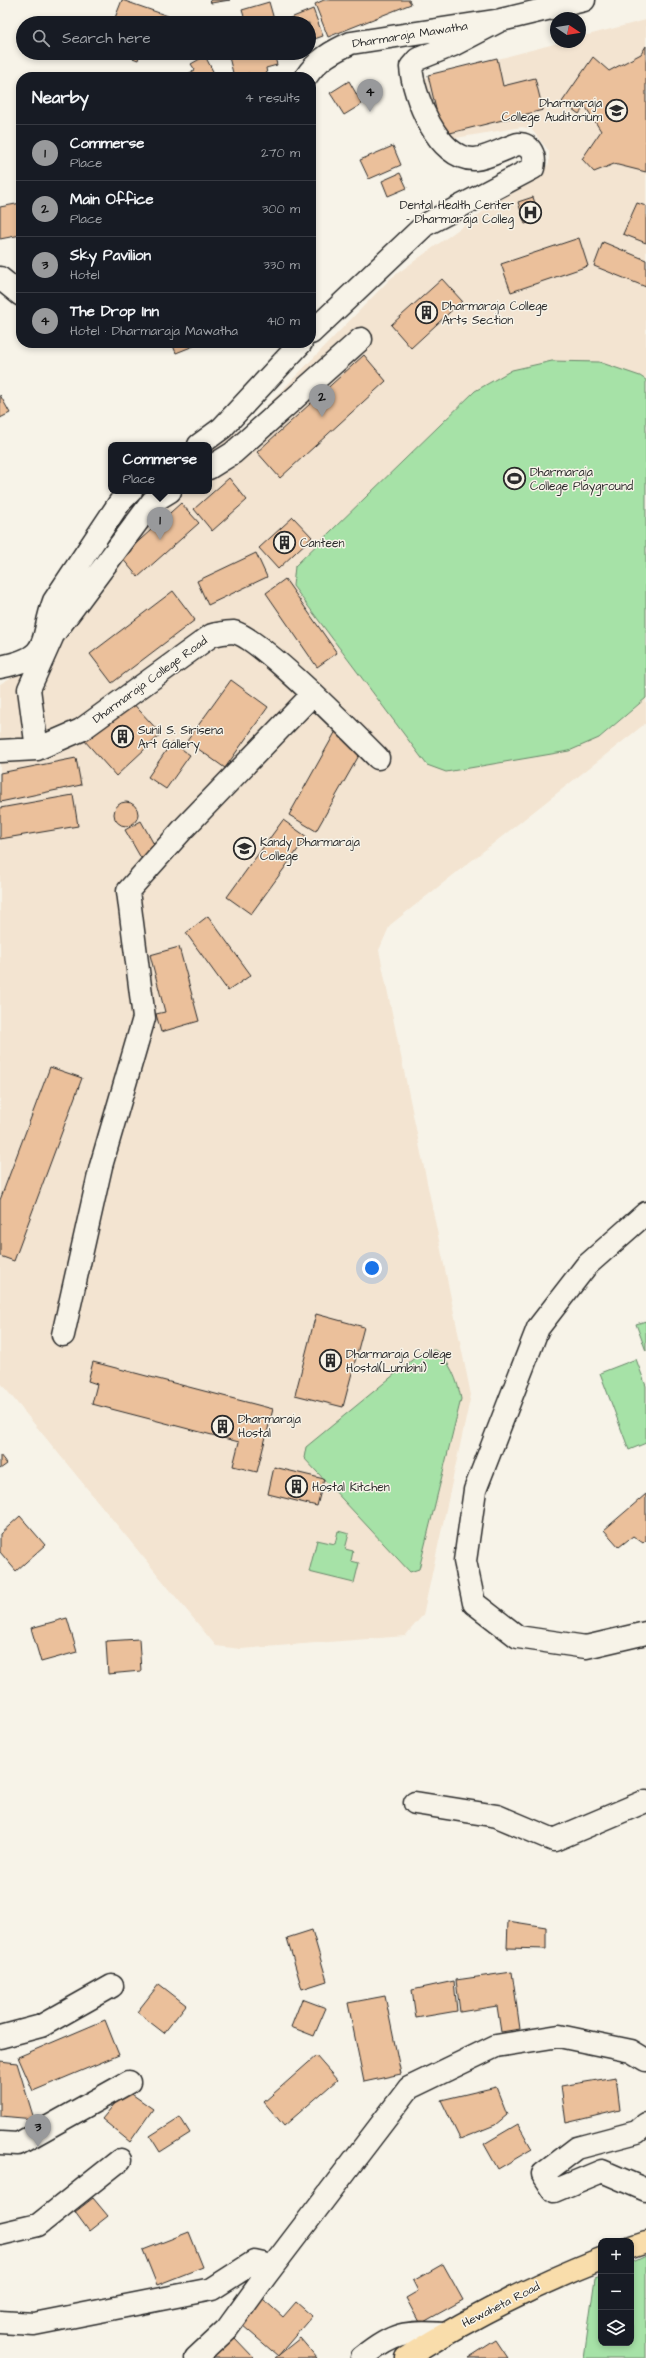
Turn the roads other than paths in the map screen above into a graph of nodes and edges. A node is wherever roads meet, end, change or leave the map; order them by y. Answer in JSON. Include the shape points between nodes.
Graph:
{"nodes":[{"id":1,"x":584,"y":0,"type":"edge"},
{"id":2,"x":501,"y":20,"type":"junction"},
{"id":3,"x":309,"y":72,"type":"edge"},
{"id":4,"x":0,"y":278,"type":"edge"},
{"id":5,"x":16,"y":291,"type":"edge"},
{"id":6,"x":316,"y":328,"type":"edge"},
{"id":7,"x":361,"y":339,"type":"dead end"},
{"id":8,"x":296,"y":348,"type":"edge"},
{"id":9,"x":203,"y":442,"type":"edge"},
{"id":10,"x":212,"y":466,"type":"edge"},
{"id":11,"x":127,"y":494,"type":"edge"},
{"id":12,"x":165,"y":494,"type":"edge"},
{"id":13,"x":0,"y":667,"type":"edge"},
{"id":14,"x":313,"y":694,"type":"junction"},
{"id":15,"x":37,"y":749,"type":"junction"},
{"id":16,"x":0,"y":751,"type":"edge"},
{"id":17,"x":378,"y":758,"type":"dead end"},
{"id":18,"x":646,"y":1213,"type":"edge"},
{"id":19,"x":63,"y":1335,"type":"dead end"},
{"id":20,"x":646,"y":1633,"type":"edge"},
{"id":21,"x":646,"y":1801,"type":"edge"},
{"id":22,"x":415,"y":1803,"type":"dead end"},
{"id":23,"x":112,"y":1986,"type":"dead end"},
{"id":24,"x":0,"y":2037,"type":"edge"},
{"id":25,"x":646,"y":2060,"type":"edge"},
{"id":26,"x":129,"y":2082,"type":"dead end"},
{"id":27,"x":646,"y":2124,"type":"edge"},
{"id":28,"x":0,"y":2142,"type":"edge"},
{"id":29,"x":120,"y":2160,"type":"dead end"},
{"id":30,"x":646,"y":2190,"type":"edge"},
{"id":31,"x":0,"y":2234,"type":"edge"},
{"id":32,"x":646,"y":2242,"type":"edge"},
{"id":33,"x":634,"y":2246,"type":"edge"},
{"id":34,"x":598,"y":2260,"type":"edge"},
{"id":35,"x":266,"y":2274,"type":"junction"},
{"id":36,"x":0,"y":2322,"type":"edge"},
{"id":37,"x":444,"y":2334,"type":"junction"},
{"id":38,"x":196,"y":2358,"type":"edge"},
{"id":39,"x":362,"y":2358,"type":"edge"},
{"id":40,"x":406,"y":2358,"type":"edge"}],
"edges":[{"from":1,"to":2,"type":"street","name":"Dharmaraja Mawatha"},
{"from":2,"to":3,"type":"street","name":"Dharmaraja Mawatha","via":[[351,43],[329,53]]},
{"from":2,"to":6,"type":"street","name":"Dharmaraja Mawatha","via":[[453,45],[418,59],[411,67],[412,79],[432,131],[441,143],[456,153],[474,159],[525,144],[530,148],[535,160],[533,168],[425,225]]},
{"from":4,"to":5,"type":"street"},
{"from":7,"to":10,"type":"street","via":[[233,453]]},
{"from":8,"to":9,"type":"street","via":[[222,428]]},
{"from":11,"to":13,"type":"street","via":[[54,601],[48,615],[45,642],[40,649],[28,659]]},
{"from":12,"to":15,"type":"street","via":[[152,502],[54,635],[29,689]]},
{"from":14,"to":15,"type":"street","name":"Dharmaraja College Road","via":[[255,644],[234,632],[212,635],[81,730]]},
{"from":14,"to":17,"type":"street","name":"Dharmaraja College Road"},
{"from":14,"to":19,"type":"street","via":[[185,827],[128,891],[144,1018],[101,1166]]},
{"from":15,"to":16,"type":"street","name":"Dharmaraja College Road"},
{"from":18,"to":20,"type":"street","via":[[586,1266],[538,1328],[475,1490],[465,1561],[474,1604],[518,1637],[586,1647]]},
{"from":21,"to":22,"type":"street","via":[[554,1840],[497,1816]]},
{"from":23,"to":24,"type":"street","via":[[41,2026]]},
{"from":25,"to":35,"type":"street","via":[[631,2051],[559,2036],[496,2046],[409,2088]]},
{"from":26,"to":28,"type":"street","via":[[18,2144]]},
{"from":27,"to":30,"type":"street","via":[[637,2132],[577,2148],[543,2174],[554,2191],[602,2171]]},
{"from":29,"to":31,"type":"street","via":[[38,2225]]},
{"from":32,"to":33,"type":"highway"},
{"from":34,"to":37,"type":"highway","name":"Hewaheta Road","via":[[525,2292]]},
{"from":35,"to":36,"type":"street","via":[[263,2264],[254,2262],[212,2289],[34,2324]]},
{"from":35,"to":38,"type":"street","via":[[227,2329]]},
{"from":37,"to":39,"type":"street","via":[[415,2332],[398,2335],[380,2343]]},
{"from":37,"to":40,"type":"highway","name":"Hewaheta Road"}]}
